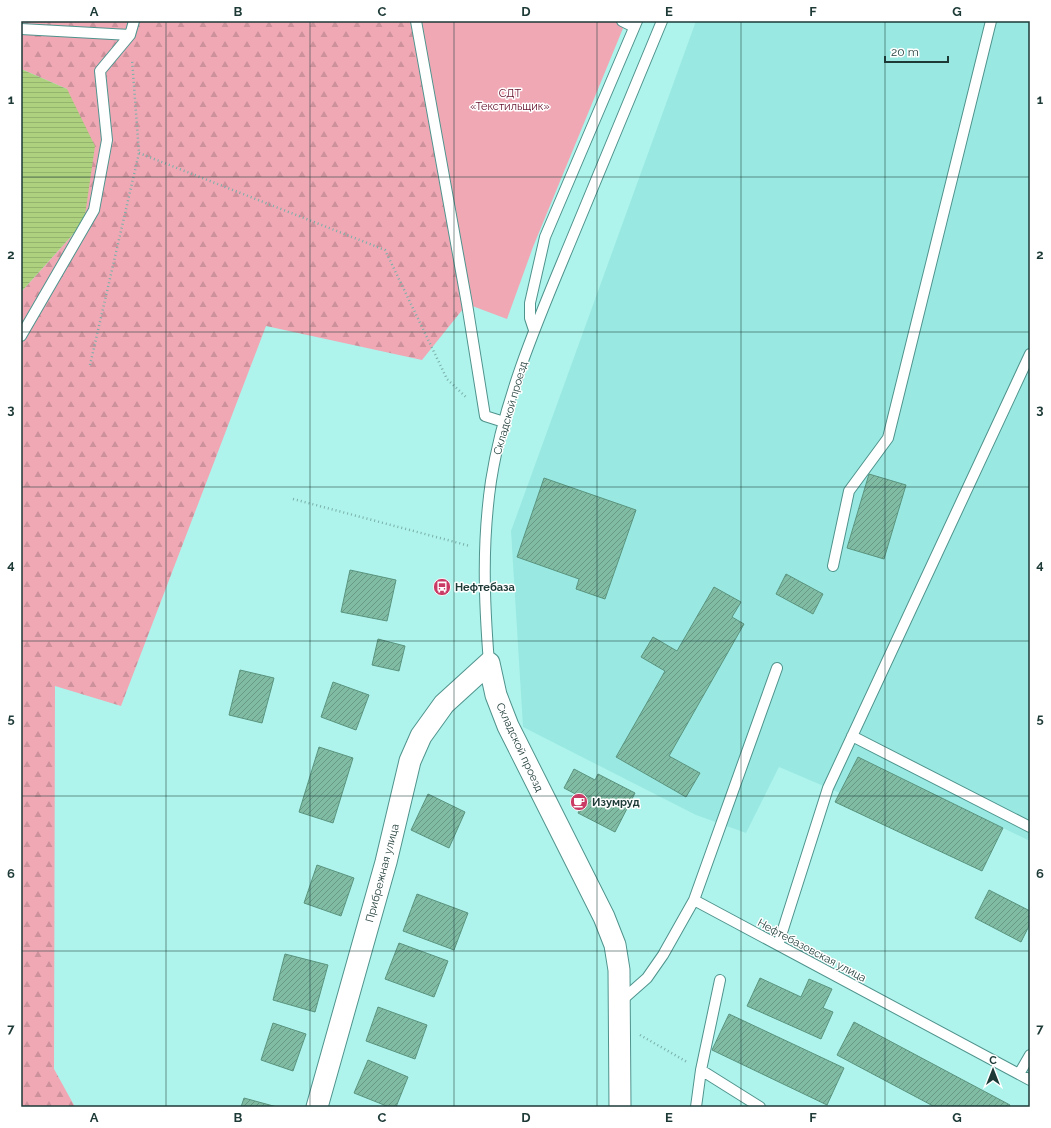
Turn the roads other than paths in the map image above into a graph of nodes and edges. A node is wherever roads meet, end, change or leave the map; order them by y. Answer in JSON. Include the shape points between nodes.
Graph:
{"nodes":[{"id":1,"x":134,"y":21,"type":"edge"},
{"id":2,"x":416,"y":21,"type":"edge"},
{"id":3,"x":622,"y":21,"type":"edge"},
{"id":4,"x":662,"y":21,"type":"edge"},
{"id":5,"x":991,"y":21,"type":"edge"},
{"id":6,"x":635,"y":24,"type":"edge"},
{"id":7,"x":21,"y":30,"type":"edge"},
{"id":8,"x":130,"y":34,"type":"junction"},
{"id":9,"x":534,"y":330,"type":"junction"},
{"id":10,"x":21,"y":336,"type":"edge"},
{"id":11,"x":1030,"y":354,"type":"edge"},
{"id":12,"x":504,"y":422,"type":"junction"},
{"id":13,"x":833,"y":566,"type":"dead end"},
{"id":14,"x":488,"y":663,"type":"junction"},
{"id":15,"x":777,"y":668,"type":"dead end"},
{"id":16,"x":852,"y":736,"type":"junction"},
{"id":17,"x":1030,"y":827,"type":"edge"},
{"id":18,"x":694,"y":900,"type":"junction"},
{"id":19,"x":778,"y":945,"type":"junction"},
{"id":20,"x":720,"y":980,"type":"dead end"},
{"id":21,"x":620,"y":1001,"type":"junction"},
{"id":22,"x":1030,"y":1055,"type":"edge"},
{"id":23,"x":701,"y":1070,"type":"junction"},
{"id":24,"x":1019,"y":1074,"type":"junction"},
{"id":25,"x":1030,"y":1080,"type":"edge"},
{"id":26,"x":317,"y":1107,"type":"edge"},
{"id":27,"x":620,"y":1107,"type":"edge"},
{"id":28,"x":696,"y":1107,"type":"edge"},
{"id":29,"x":760,"y":1107,"type":"edge"}],
"edges":[{"from":1,"to":8,"type":"lane"},
{"from":2,"to":12,"type":"lane","via":[[485,416]]},
{"from":3,"to":6,"type":"lane"},
{"from":4,"to":9,"type":"lane","name":"Складской проезд"},
{"from":5,"to":13,"type":"lane","via":[[888,438],[849,491]]},
{"from":6,"to":9,"type":"lane","via":[[545,237],[530,302],[530,318]]},
{"from":7,"to":8,"type":"lane"},
{"from":8,"to":10,"type":"lane","via":[[100,71],[106,140],[94,210]]},
{"from":9,"to":12,"type":"lane","name":"Складской проезд"},
{"from":11,"to":16,"type":"lane"},
{"from":12,"to":14,"type":"lane","name":"Складской проезд","via":[[491,479],[484,550],[483,588]]},
{"from":14,"to":21,"type":"street","name":"Складской проезд","via":[[496,695],[508,726],[604,917],[615,945]]},
{"from":14,"to":26,"type":"street","name":"Прибрежная улица","via":[[444,704],[421,736],[410,761],[386,862]]},
{"from":15,"to":18,"type":"lane"},
{"from":16,"to":17,"type":"lane"},
{"from":16,"to":19,"type":"lane","via":[[828,788]]},
{"from":18,"to":19,"type":"lane","name":"Нефтебазовская улица"},
{"from":18,"to":21,"type":"lane","via":[[647,978]]},
{"from":19,"to":24,"type":"lane","name":"Нефтебазовская улица"},
{"from":20,"to":23,"type":"lane"},
{"from":21,"to":27,"type":"street","name":"Складской проезд"},
{"from":22,"to":24,"type":"lane"},
{"from":23,"to":28,"type":"lane"},
{"from":23,"to":29,"type":"lane"},
{"from":24,"to":25,"type":"lane","name":"Нефтебазовская улица"}]}
